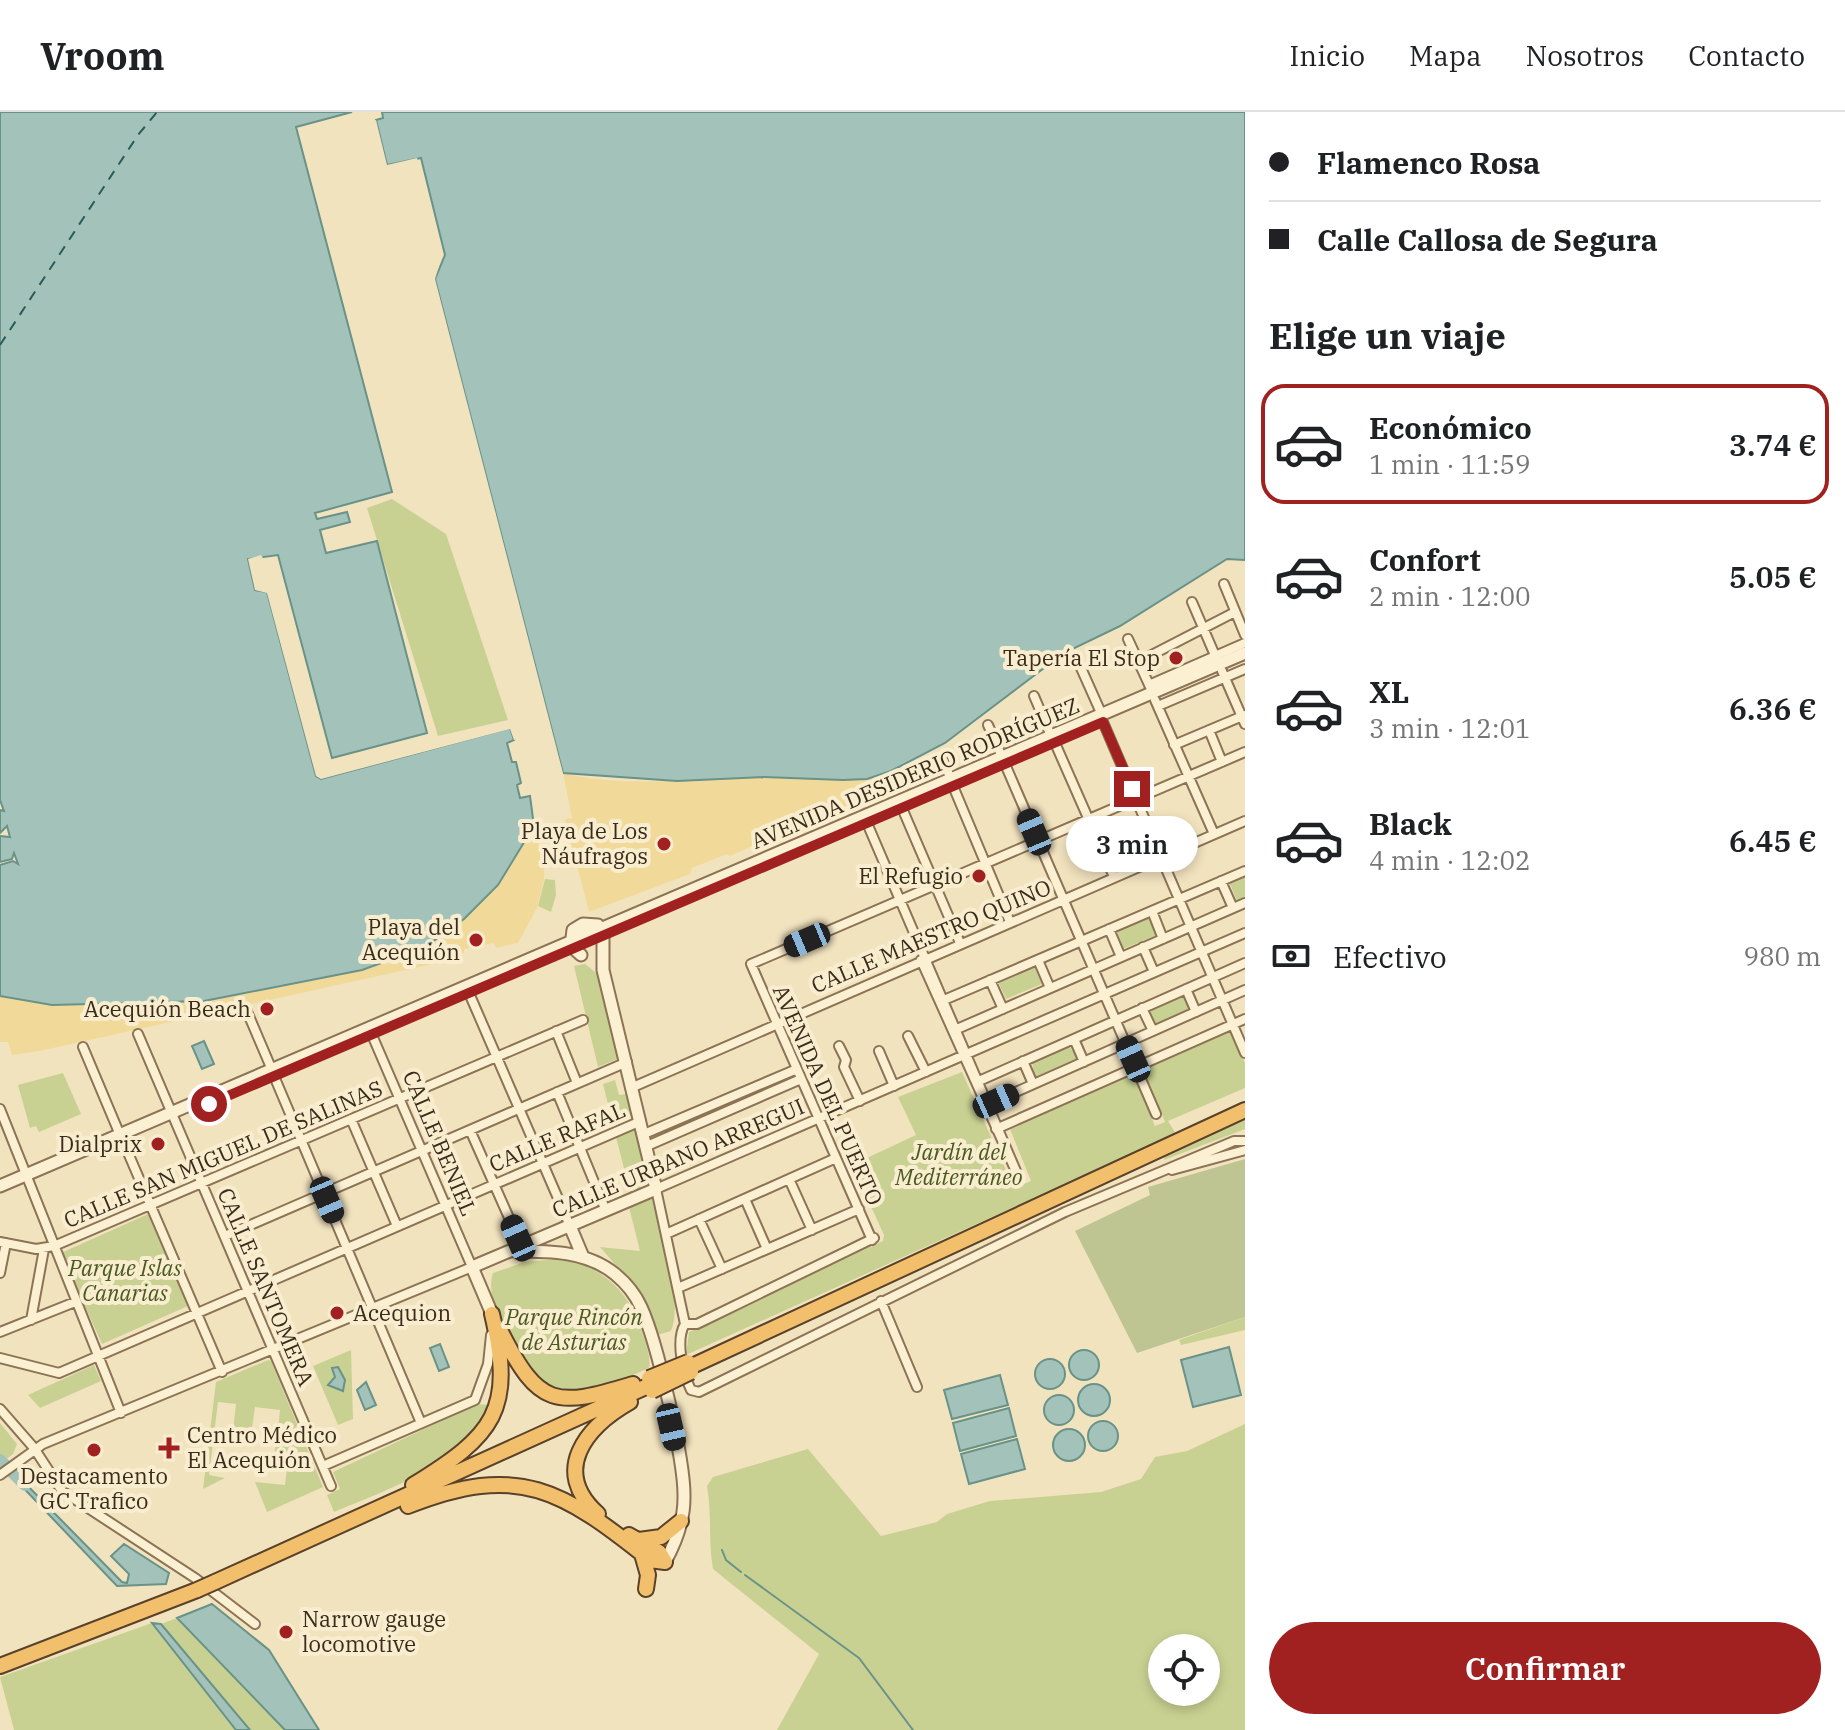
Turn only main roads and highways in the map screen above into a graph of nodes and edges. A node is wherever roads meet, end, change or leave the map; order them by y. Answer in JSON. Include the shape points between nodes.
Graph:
{"nodes":[{"id":1,"x":1245,"y":1110,"type":"edge"},
{"id":2,"x":798,"y":1317,"type":"junction"},
{"id":3,"x":690,"y":1367,"type":"junction"},
{"id":4,"x":650,"y":1385,"type":"junction"},
{"id":5,"x":681,"y":1521,"type":"road end"},
{"id":6,"x":294,"y":1547,"type":"junction"},
{"id":7,"x":640,"y":1547,"type":"junction"},
{"id":8,"x":665,"y":1562,"type":"road end"},
{"id":9,"x":646,"y":1589,"type":"dead end"},
{"id":10,"x":0,"y":1666,"type":"edge"}],
"edges":[{"from":1,"to":2,"type":"highway"},
{"from":2,"to":3,"type":"highway"},
{"from":2,"to":3,"type":"highway"},
{"from":3,"to":4,"type":"highway","bridge":true},
{"from":4,"to":6,"type":"highway"},
{"from":4,"to":6,"type":"highway","via":[[579,1398],[552,1396],[523,1373],[492,1314],[502,1382],[479,1438],[410,1487]]},
{"from":4,"to":7,"type":"highway","via":[[592,1429],[576,1465],[587,1503]]},
{"from":5,"to":7,"type":"highway"},
{"from":6,"to":7,"type":"highway","via":[[431,1497],[493,1483],[553,1494]]},
{"from":6,"to":10,"type":"highway","bridge":true},
{"from":7,"to":8,"type":"highway","via":[[659,1552]]},
{"from":7,"to":9,"type":"highway"}]}
